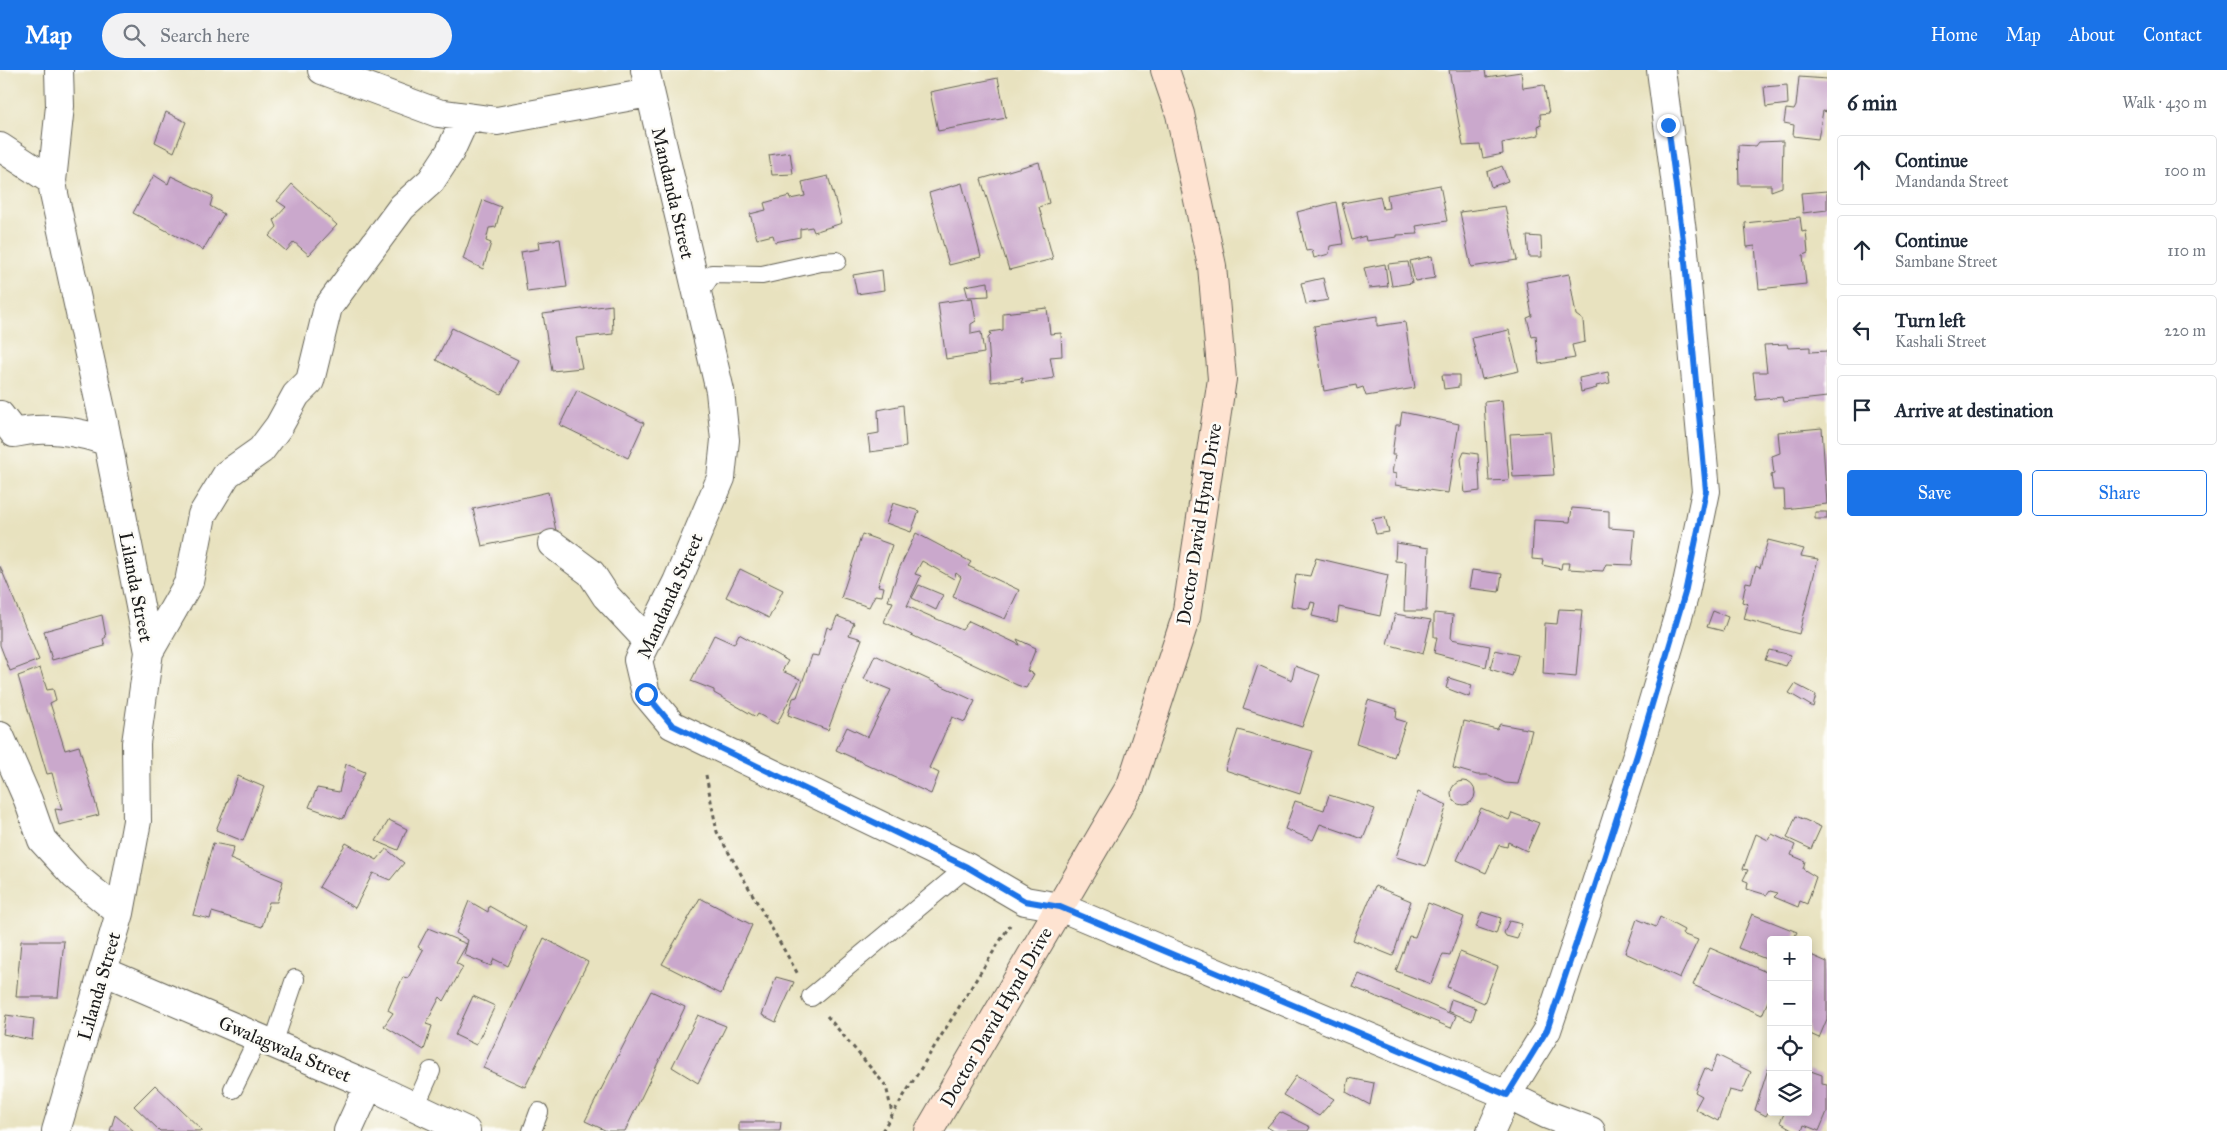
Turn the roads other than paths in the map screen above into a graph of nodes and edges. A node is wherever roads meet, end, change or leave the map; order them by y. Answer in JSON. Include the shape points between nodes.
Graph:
{"nodes":[{"id":1,"x":59,"y":70,"type":"edge"},
{"id":2,"x":322,"y":70,"type":"edge"},
{"id":3,"x":1165,"y":70,"type":"edge"},
{"id":4,"x":1661,"y":70,"type":"edge"},
{"id":5,"x":647,"y":81,"type":"edge"},
{"id":6,"x":466,"y":117,"type":"junction"},
{"id":7,"x":0,"y":147,"type":"edge"},
{"id":8,"x":52,"y":180,"type":"junction"},
{"id":9,"x":837,"y":261,"type":"dead end"},
{"id":10,"x":697,"y":296,"type":"junction"},
{"id":11,"x":0,"y":415,"type":"edge"},
{"id":12,"x":108,"y":442,"type":"junction"},
{"id":13,"x":552,"y":544,"type":"dead end"},
{"id":14,"x":648,"y":641,"type":"junction"},
{"id":15,"x":149,"y":652,"type":"junction"},
{"id":16,"x":0,"y":736,"type":"edge"},
{"id":17,"x":967,"y":867,"type":"junction"},
{"id":18,"x":1060,"y":907,"type":"junction"},
{"id":19,"x":120,"y":913,"type":"junction"},
{"id":20,"x":103,"y":971,"type":"junction"},
{"id":21,"x":295,"y":979,"type":"dead end"},
{"id":22,"x":811,"y":997,"type":"road end"},
{"id":23,"x":265,"y":1041,"type":"junction"},
{"id":24,"x":431,"y":1072,"type":"dead end"},
{"id":25,"x":369,"y":1085,"type":"junction"},
{"id":26,"x":233,"y":1089,"type":"dead end"},
{"id":27,"x":1507,"y":1095,"type":"junction"},
{"id":28,"x":415,"y":1107,"type":"junction"},
{"id":29,"x":539,"y":1112,"type":"dead end"},
{"id":30,"x":56,"y":1131,"type":"edge"},
{"id":31,"x":348,"y":1131,"type":"edge"},
{"id":32,"x":466,"y":1131,"type":"edge"},
{"id":33,"x":532,"y":1131,"type":"edge"},
{"id":34,"x":929,"y":1131,"type":"edge"},
{"id":35,"x":1491,"y":1131,"type":"edge"},
{"id":36,"x":1591,"y":1131,"type":"edge"}],
"edges":[{"from":1,"to":8,"type":"street","name":"Lilanda Street","via":[[60,106]]},
{"from":2,"to":6,"type":"street","via":[[438,113]]},
{"from":3,"to":18,"type":"main road","name":"Doctor David Hynd Drive","via":[[1180,114],[1212,266],[1222,379],[1186,617],[1131,785]]},
{"from":4,"to":27,"type":"street","via":[[1683,240],[1706,491],[1685,593],[1588,908],[1547,1030]]},
{"from":5,"to":6,"type":"street","via":[[497,121]]},
{"from":5,"to":10,"type":"street","name":"Mandanda Street"},
{"from":6,"to":15,"type":"street","via":[[450,152],[431,182],[402,207],[328,307],[310,381],[296,396],[260,450],[227,474],[202,515],[189,582]]},
{"from":7,"to":8,"type":"street"},
{"from":8,"to":12,"type":"street","name":"Lilanda Street"},
{"from":9,"to":10,"type":"lane","via":[[762,275],[712,274]]},
{"from":10,"to":14,"type":"street","name":"Mandanda Street","via":[[720,391],[726,440],[723,466],[721,478],[677,582]]},
{"from":11,"to":12,"type":"street","via":[[14,433],[31,429],[87,434]]},
{"from":12,"to":15,"type":"street","name":"Lilanda Street"},
{"from":13,"to":14,"type":"street","via":[[591,573],[606,596]]},
{"from":14,"to":17,"type":"street","name":"Mandanda Street","via":[[638,660],[646,694],[672,725]]},
{"from":15,"to":19,"type":"street","name":"Lilanda Street","via":[[136,743],[137,821]]},
{"from":16,"to":19,"type":"street","via":[[42,840],[75,876]]},
{"from":17,"to":18,"type":"street","name":"Mandanda Street","via":[[1025,901]]},
{"from":17,"to":22,"type":"lane"},
{"from":18,"to":27,"type":"street","name":"Mandanda Street"},
{"from":18,"to":34,"type":"main road","name":"Doctor David Hynd Drive"},
{"from":19,"to":20,"type":"street","name":"Lilanda Street"},
{"from":20,"to":23,"type":"street","name":"Gwalagwala Street"},
{"from":20,"to":30,"type":"street","name":"Lilanda Street"},
{"from":21,"to":23,"type":"lane"},
{"from":23,"to":25,"type":"street","name":"Gwalagwala Street"},
{"from":23,"to":26,"type":"lane"},
{"from":24,"to":28,"type":"lane"},
{"from":25,"to":28,"type":"street","name":"Gwalagwala Street"},
{"from":25,"to":31,"type":"street"},
{"from":27,"to":35,"type":"street"},
{"from":27,"to":36,"type":"street","name":"Mandanda Street"},
{"from":28,"to":32,"type":"street","name":"Gwalagwala Street"},
{"from":29,"to":33,"type":"lane"}]}
